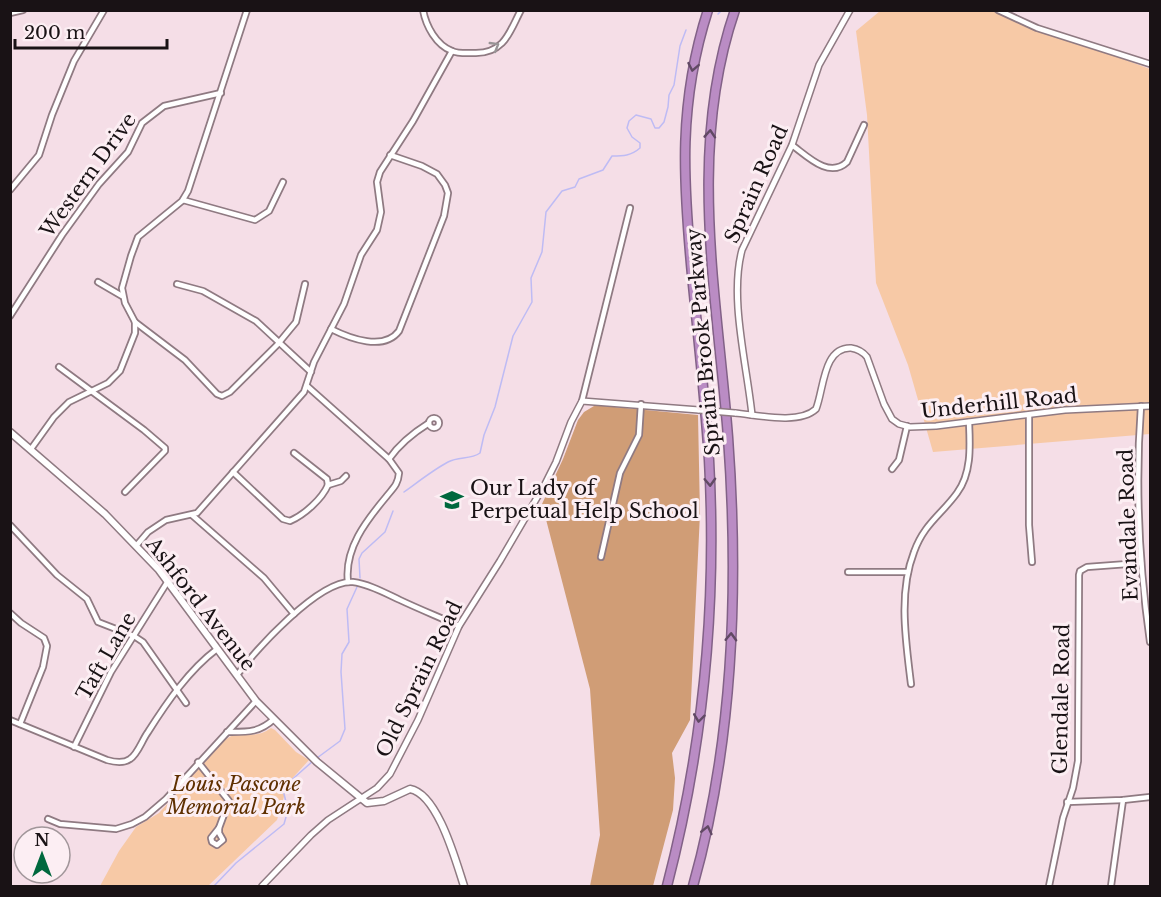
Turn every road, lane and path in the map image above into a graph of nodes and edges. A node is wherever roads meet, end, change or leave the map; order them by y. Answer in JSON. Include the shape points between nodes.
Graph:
{"nodes":[{"id":1,"x":23,"y":10,"type":"edge"},
{"id":2,"x":104,"y":10,"type":"edge"},
{"id":3,"x":247,"y":10,"type":"edge"},
{"id":4,"x":423,"y":10,"type":"edge"},
{"id":5,"x":521,"y":10,"type":"edge"},
{"id":6,"x":708,"y":10,"type":"edge"},
{"id":7,"x":735,"y":10,"type":"edge"},
{"id":8,"x":850,"y":10,"type":"edge"},
{"id":9,"x":998,"y":10,"type":"edge"},
{"id":10,"x":10,"y":13,"type":"edge"},
{"id":11,"x":452,"y":51,"type":"junction"},
{"id":12,"x":1150,"y":64,"type":"edge"},
{"id":13,"x":221,"y":93,"type":"junction"},
{"id":14,"x":864,"y":125,"type":"dead end"},
{"id":15,"x":792,"y":145,"type":"junction"},
{"id":16,"x":390,"y":155,"type":"junction"},
{"id":17,"x":283,"y":182,"type":"dead end"},
{"id":18,"x":10,"y":190,"type":"edge"},
{"id":19,"x":183,"y":200,"type":"junction"},
{"id":20,"x":630,"y":208,"type":"dead end"},
{"id":21,"x":98,"y":282,"type":"dead end"},
{"id":22,"x":177,"y":284,"type":"dead end"},
{"id":23,"x":305,"y":284,"type":"dead end"},
{"id":24,"x":122,"y":296,"type":"junction"},
{"id":25,"x":10,"y":315,"type":"edge"},
{"id":26,"x":135,"y":322,"type":"junction"},
{"id":27,"x":331,"y":329,"type":"junction"},
{"id":28,"x":280,"y":342,"type":"junction"},
{"id":29,"x":59,"y":367,"type":"dead end"},
{"id":30,"x":311,"y":372,"type":"junction"},
{"id":31,"x":307,"y":386,"type":"junction"},
{"id":32,"x":89,"y":392,"type":"junction"},
{"id":33,"x":582,"y":400,"type":"junction"},
{"id":34,"x":641,"y":404,"type":"junction"},
{"id":35,"x":1141,"y":406,"type":"junction"},
{"id":36,"x":1150,"y":406,"type":"edge"},
{"id":37,"x":752,"y":415,"type":"junction"},
{"id":38,"x":1029,"y":415,"type":"junction"},
{"id":39,"x":969,"y":422,"type":"junction"},
{"id":40,"x":429,"y":423,"type":"dead end"},
{"id":41,"x":907,"y":426,"type":"junction"},
{"id":42,"x":10,"y":432,"type":"edge"},
{"id":43,"x":31,"y":449,"type":"junction"},
{"id":44,"x":294,"y":453,"type":"dead end"},
{"id":45,"x":389,"y":459,"type":"junction"},
{"id":46,"x":892,"y":468,"type":"dead end"},
{"id":47,"x":233,"y":472,"type":"junction"},
{"id":48,"x":346,"y":476,"type":"dead end"},
{"id":49,"x":328,"y":485,"type":"junction"},
{"id":50,"x":125,"y":492,"type":"dead end"},
{"id":51,"x":192,"y":515,"type":"junction"},
{"id":52,"x":10,"y":525,"type":"edge"},
{"id":53,"x":136,"y":546,"type":"junction"},
{"id":54,"x":601,"y":557,"type":"dead end"},
{"id":55,"x":1032,"y":561,"type":"dead end"},
{"id":56,"x":1141,"y":563,"type":"junction"},
{"id":57,"x":848,"y":572,"type":"dead end"},
{"id":58,"x":908,"y":572,"type":"junction"},
{"id":59,"x":168,"y":581,"type":"junction"},
{"id":60,"x":348,"y":582,"type":"junction"},
{"id":61,"x":10,"y":613,"type":"edge"},
{"id":62,"x":294,"y":614,"type":"junction"},
{"id":63,"x":459,"y":626,"type":"junction"},
{"id":64,"x":134,"y":636,"type":"junction"},
{"id":65,"x":1150,"y":642,"type":"edge"},
{"id":66,"x":217,"y":649,"type":"junction"},
{"id":67,"x":237,"y":675,"type":"junction"},
{"id":68,"x":911,"y":684,"type":"dead end"},
{"id":69,"x":177,"y":691,"type":"junction"},
{"id":70,"x":256,"y":701,"type":"junction"},
{"id":71,"x":186,"y":703,"type":"dead end"},
{"id":72,"x":241,"y":718,"type":"junction"},
{"id":73,"x":274,"y":719,"type":"junction"},
{"id":74,"x":10,"y":720,"type":"edge"},
{"id":75,"x":20,"y":724,"type":"junction"},
{"id":76,"x":249,"y":730,"type":"junction"},
{"id":77,"x":227,"y":732,"type":"junction"},
{"id":78,"x":74,"y":747,"type":"junction"},
{"id":79,"x":198,"y":762,"type":"junction"},
{"id":80,"x":1150,"y":796,"type":"edge"},
{"id":81,"x":362,"y":800,"type":"junction"},
{"id":82,"x":1122,"y":800,"type":"junction"},
{"id":83,"x":1067,"y":802,"type":"junction"},
{"id":84,"x":48,"y":819,"type":"dead end"},
{"id":85,"x":219,"y":828,"type":"dead end"},
{"id":86,"x":262,"y":886,"type":"edge"},
{"id":87,"x":464,"y":886,"type":"edge"},
{"id":88,"x":667,"y":886,"type":"edge"},
{"id":89,"x":693,"y":886,"type":"edge"},
{"id":90,"x":1049,"y":886,"type":"edge"},
{"id":91,"x":1111,"y":886,"type":"edge"}],
"edges":[{"from":1,"to":10,"type":"street"},
{"from":2,"to":18,"type":"street","via":[[74,61],[39,156]]},
{"from":3,"to":13,"type":"street"},
{"from":4,"to":11,"type":"street","via":[[427,28]]},
{"from":11,"to":5,"type":"street","one_way":true,"via":[[478,53],[494,49],[503,43]]},
{"from":6,"to":88,"type":"highway","name":"Sprain Brook Parkway","one_way":true,"via":[[688,92],[684,166],[709,460],[710,589],[698,728]]},
{"from":89,"to":7,"type":"highway","name":"Sprain Brook Parkway","one_way":true,"via":[[718,773],[731,644],[731,486],[708,171],[717,78]]},
{"from":8,"to":15,"type":"street","name":"Sprain Road","via":[[819,65]]},
{"from":9,"to":12,"type":"street","via":[[1038,28]]},
{"from":11,"to":16,"type":"street"},
{"from":13,"to":19,"type":"street"},
{"from":13,"to":25,"type":"street","name":"Western Drive","via":[[164,106],[142,123],[128,152],[62,235]]},
{"from":14,"to":15,"type":"street","via":[[847,162],[833,170]]},
{"from":15,"to":37,"type":"street","name":"Sprain Road","via":[[739,263],[738,305]]},
{"from":16,"to":27,"type":"street","via":[[377,182],[381,213],[377,230],[361,255]]},
{"from":16,"to":27,"type":"street","via":[[422,166],[441,178],[448,193],[444,216],[395,336],[372,342]]},
{"from":17,"to":19,"type":"street","via":[[269,211],[255,220]]},
{"from":19,"to":24,"type":"street","via":[[138,237]]},
{"from":20,"to":33,"type":"street","name":"Old Sprain Road"},
{"from":21,"to":24,"type":"street"},
{"from":22,"to":28,"type":"street","via":[[203,291],[256,321]]},
{"from":23,"to":28,"type":"street","via":[[296,322]]},
{"from":24,"to":26,"type":"street"},
{"from":26,"to":28,"type":"street","via":[[185,360],[217,394],[226,395]]},
{"from":26,"to":32,"type":"street","via":[[135,333],[120,371],[108,383]]},
{"from":27,"to":30,"type":"street"},
{"from":28,"to":30,"type":"street"},
{"from":29,"to":32,"type":"street"},
{"from":30,"to":31,"type":"street"},
{"from":31,"to":45,"type":"street"},
{"from":31,"to":47,"type":"street"},
{"from":32,"to":43,"type":"street","via":[[69,402]]},
{"from":32,"to":50,"type":"street","via":[[163,446],[165,452]]},
{"from":33,"to":34,"type":"street","name":"Underhill Road"},
{"from":33,"to":63,"type":"street","name":"Old Sprain Road","via":[[545,484]]},
{"from":34,"to":37,"type":"street","name":"Underhill Road","bridge":true},
{"from":34,"to":54,"type":"street","via":[[639,435],[621,473]]},
{"from":35,"to":36,"type":"street","name":"Underhill Road"},
{"from":35,"to":38,"type":"street","name":"Underhill Road"},
{"from":35,"to":56,"type":"street","name":"Evandale Road"},
{"from":37,"to":41,"type":"street","name":"Underhill Road","via":[[788,418],[813,412],[833,355],[854,348],[867,357],[892,419]]},
{"from":38,"to":39,"type":"street","name":"Underhill Road"},
{"from":38,"to":55,"type":"street"},
{"from":39,"to":41,"type":"street","name":"Underhill Road"},
{"from":39,"to":58,"type":"street","via":[[969,464],[963,482],[924,529]]},
{"from":40,"to":45,"type":"street","via":[[413,433]]},
{"from":41,"to":46,"type":"street","via":[[899,460]]},
{"from":42,"to":43,"type":"main road","name":"Ashford Avenue"},
{"from":43,"to":53,"type":"main road","name":"Ashford Avenue"},
{"from":44,"to":49,"type":"street","via":[[327,479]]},
{"from":45,"to":60,"type":"street","via":[[399,473],[396,487],[352,546]]},
{"from":47,"to":49,"type":"street","via":[[283,519],[290,521],[322,495]]},
{"from":47,"to":51,"type":"street"},
{"from":48,"to":49,"type":"street"},
{"from":51,"to":53,"type":"street","via":[[166,520]]},
{"from":51,"to":62,"type":"street","via":[[264,578]]},
{"from":52,"to":64,"type":"street","via":[[57,575],[87,599],[98,622]]},
{"from":53,"to":59,"type":"main road","name":"Ashford Avenue"},
{"from":56,"to":65,"type":"street","name":"Evandale Road"},
{"from":56,"to":83,"type":"street","name":"Glendale Road","via":[[1087,567],[1078,575],[1078,761]]},
{"from":57,"to":58,"type":"street"},
{"from":58,"to":68,"type":"street","via":[[905,611]]},
{"from":59,"to":64,"type":"street","name":"Taft Lane"},
{"from":59,"to":66,"type":"main road","name":"Ashford Avenue"},
{"from":60,"to":62,"type":"street","via":[[335,586]]},
{"from":60,"to":63,"type":"street","via":[[367,585]]},
{"from":61,"to":75,"type":"street","via":[[44,638],[47,645],[43,667]]},
{"from":62,"to":67,"type":"street"},
{"from":63,"to":81,"type":"street","name":"Old Sprain Road","via":[[390,774]]},
{"from":64,"to":69,"type":"street","via":[[143,642]]},
{"from":64,"to":78,"type":"street","name":"Taft Lane","via":[[111,672]]},
{"from":66,"to":67,"type":"main road","name":"Ashford Avenue"},
{"from":66,"to":69,"type":"street","via":[[202,660]]},
{"from":67,"to":70,"type":"main road","name":"Ashford Avenue"},
{"from":69,"to":71,"type":"street"},
{"from":69,"to":78,"type":"street","via":[[127,761],[107,760]]},
{"from":70,"to":72,"type":"street"},
{"from":70,"to":73,"type":"main road","name":"Ashford Avenue"},
{"from":72,"to":76,"type":"street"},
{"from":72,"to":77,"type":"street"},
{"from":73,"to":76,"type":"street","via":[[261,730]]},
{"from":73,"to":81,"type":"main road","name":"Ashford Avenue"},
{"from":74,"to":75,"type":"street"},
{"from":75,"to":78,"type":"street"},
{"from":76,"to":77,"type":"street"},
{"from":77,"to":79,"type":"street"},
{"from":79,"to":84,"type":"street","via":[[166,799],[132,824],[97,828]]},
{"from":79,"to":85,"type":"street","via":[[229,801]]},
{"from":80,"to":82,"type":"street"},
{"from":81,"to":86,"type":"street","name":"Old Sprain Road","via":[[328,820]]},
{"from":81,"to":87,"type":"main road","via":[[375,803],[410,789],[422,794],[442,825]]},
{"from":82,"to":83,"type":"street"},
{"from":82,"to":91,"type":"street"},
{"from":83,"to":90,"type":"street","name":"Glendale Road"}]}
